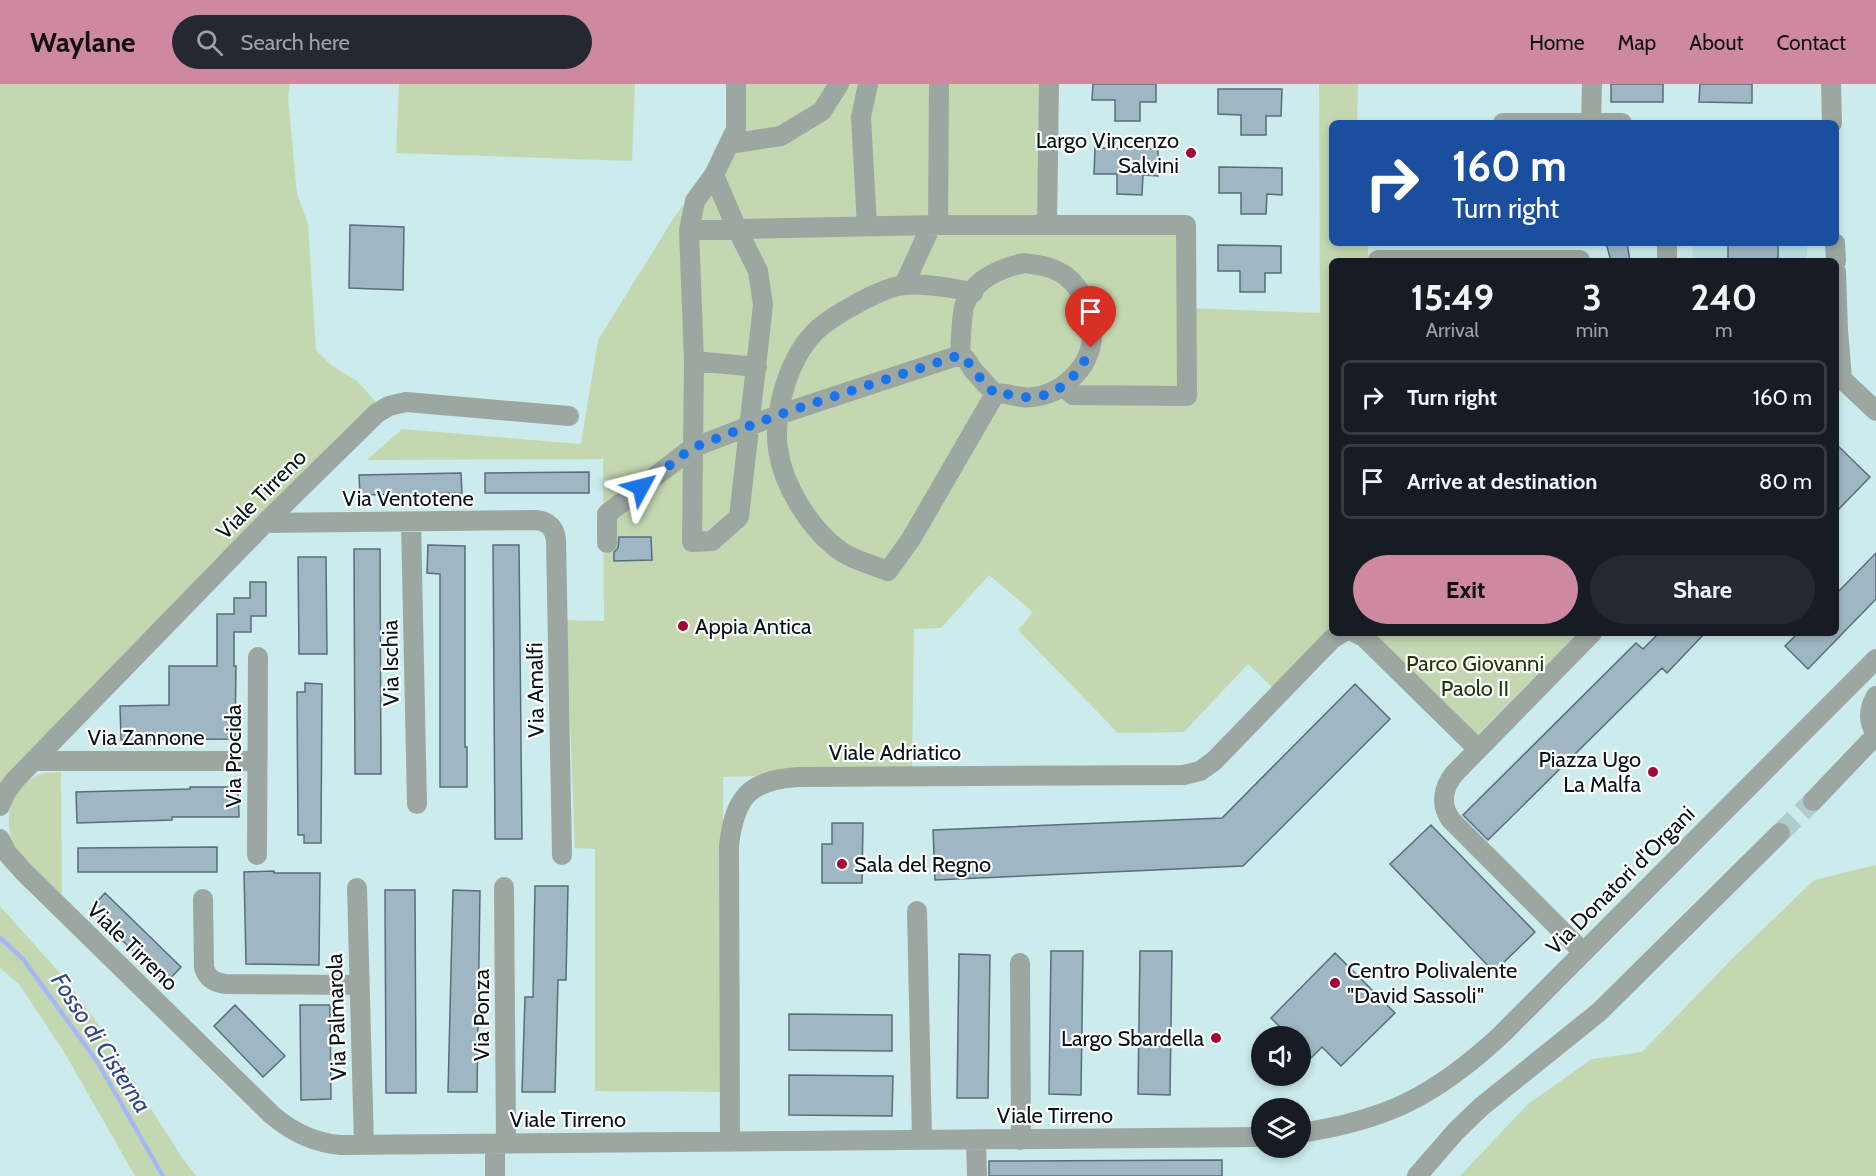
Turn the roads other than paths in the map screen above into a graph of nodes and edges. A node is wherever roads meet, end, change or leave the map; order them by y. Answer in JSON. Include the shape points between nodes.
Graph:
{"nodes":[{"id":1,"x":736,"y":84,"type":"edge"},
{"id":2,"x":839,"y":84,"type":"edge"},
{"id":3,"x":868,"y":84,"type":"edge"},
{"id":4,"x":939,"y":84,"type":"edge"},
{"id":5,"x":1049,"y":84,"type":"edge"},
{"id":6,"x":1592,"y":84,"type":"edge"},
{"id":7,"x":1831,"y":84,"type":"edge"},
{"id":8,"x":1591,"y":120,"type":"edge"},
{"id":9,"x":1832,"y":120,"type":"edge"},
{"id":10,"x":729,"y":144,"type":"junction"},
{"id":11,"x":714,"y":175,"type":"junction"},
{"id":12,"x":934,"y":225,"type":"junction"},
{"id":13,"x":1047,"y":225,"type":"junction"},
{"id":14,"x":867,"y":226,"type":"junction"},
{"id":15,"x":736,"y":229,"type":"junction"},
{"id":16,"x":688,"y":230,"type":"junction"},
{"id":17,"x":1580,"y":255,"type":"edge"},
{"id":18,"x":1459,"y":258,"type":"edge"},
{"id":19,"x":904,"y":285,"type":"junction"},
{"id":20,"x":973,"y":293,"type":"junction"},
{"id":21,"x":960,"y":355,"type":"junction"},
{"id":22,"x":694,"y":361,"type":"junction"},
{"id":23,"x":757,"y":368,"type":"junction"},
{"id":24,"x":1839,"y":382,"type":"edge"},
{"id":25,"x":1063,"y":386,"type":"junction"},
{"id":26,"x":995,"y":394,"type":"junction"},
{"id":27,"x":1876,"y":411,"type":"edge"},
{"id":28,"x":778,"y":415,"type":"junction"},
{"id":29,"x":569,"y":416,"type":"dead end"},
{"id":30,"x":750,"y":425,"type":"junction"},
{"id":31,"x":692,"y":448,"type":"junction"},
{"id":32,"x":411,"y":522,"type":"junction"},
{"id":33,"x":265,"y":523,"type":"junction"},
{"id":34,"x":550,"y":525,"type":"joint"},
{"id":35,"x":607,"y":543,"type":"dead end"},
{"id":36,"x":1337,"y":636,"type":"edge"},
{"id":37,"x":1362,"y":636,"type":"edge"},
{"id":38,"x":1589,"y":636,"type":"edge"},
{"id":39,"x":258,"y":657,"type":"dead end"},
{"id":40,"x":1876,"y":660,"type":"edge"},
{"id":41,"x":1876,"y":696,"type":"edge"},
{"id":42,"x":1876,"y":735,"type":"edge"},
{"id":43,"x":1478,"y":749,"type":"junction"},
{"id":44,"x":34,"y":761,"type":"junction"},
{"id":45,"x":257,"y":761,"type":"junction"},
{"id":46,"x":1813,"y":801,"type":"tunnel mouth"},
{"id":47,"x":417,"y":804,"type":"dead end"},
{"id":48,"x":0,"y":806,"type":"edge"},
{"id":49,"x":1780,"y":832,"type":"tunnel mouth"},
{"id":50,"x":0,"y":839,"type":"edge"},
{"id":51,"x":257,"y":855,"type":"dead end"},
{"id":52,"x":562,"y":855,"type":"dead end"},
{"id":53,"x":504,"y":887,"type":"dead end"},
{"id":54,"x":357,"y":888,"type":"dead end"},
{"id":55,"x":203,"y":898,"type":"dead end"},
{"id":56,"x":917,"y":911,"type":"dead end"},
{"id":57,"x":1583,"y":952,"type":"junction"},
{"id":58,"x":1020,"y":963,"type":"dead end"},
{"id":59,"x":359,"y":984,"type":"junction"},
{"id":60,"x":1311,"y":1131,"type":"edge"},
{"id":61,"x":1251,"y":1137,"type":"edge"},
{"id":62,"x":922,"y":1140,"type":"junction"},
{"id":63,"x":976,"y":1140,"type":"junction"},
{"id":64,"x":1021,"y":1140,"type":"junction"},
{"id":65,"x":730,"y":1142,"type":"junction"},
{"id":66,"x":500,"y":1143,"type":"junction"},
{"id":67,"x":364,"y":1145,"type":"junction"},
{"id":68,"x":495,"y":1176,"type":"edge"},
{"id":69,"x":976,"y":1176,"type":"edge"},
{"id":70,"x":1417,"y":1176,"type":"edge"}],
"edges":[{"from":1,"to":10,"type":"street","via":[[736,129]]},
{"from":2,"to":10,"type":"street","via":[[822,111],[781,136]]},
{"from":3,"to":14,"type":"street","via":[[861,117]]},
{"from":4,"to":12,"type":"street"},
{"from":5,"to":13,"type":"street"},
{"from":6,"to":8,"type":"street"},
{"from":7,"to":9,"type":"street"},
{"from":10,"to":11,"type":"street"},
{"from":11,"to":15,"type":"street"},
{"from":11,"to":16,"type":"street","via":[[695,201]]},
{"from":12,"to":13,"type":"street"},
{"from":12,"to":14,"type":"street"},
{"from":12,"to":19,"type":"street"},
{"from":13,"to":25,"type":"street","via":[[1186,225],[1187,396],[1073,395]]},
{"from":14,"to":15,"type":"street"},
{"from":15,"to":16,"type":"street"},
{"from":15,"to":23,"type":"street","via":[[758,272],[762,294]]},
{"from":16,"to":22,"type":"street"},
{"from":17,"to":18,"type":"street"},
{"from":19,"to":20,"type":"street"},
{"from":19,"to":28,"type":"street","via":[[853,304],[813,334],[788,372]]},
{"from":20,"to":21,"type":"street","via":[[965,304]]},
{"from":20,"to":25,"type":"street","via":[[980,282],[1004,267],[1024,263],[1044,266],[1066,276],[1084,296],[1093,323],[1091,348],[1084,365]]},
{"from":21,"to":26,"type":"street"},
{"from":21,"to":28,"type":"street"},
{"from":22,"to":23,"type":"street"},
{"from":22,"to":31,"type":"street"},
{"from":23,"to":30,"type":"street"},
{"from":24,"to":27,"type":"street"},
{"from":25,"to":26,"type":"street","via":[[1046,395],[1024,398]]},
{"from":26,"to":28,"type":"street","via":[[911,539],[888,571],[842,552],[809,522],[790,487],[778,449]]},
{"from":28,"to":30,"type":"street"},
{"from":29,"to":33,"type":"street","name":"Viale Tirreno","via":[[411,402],[396,404],[368,422]]},
{"from":30,"to":31,"type":"street"},
{"from":30,"to":31,"type":"street","via":[[739,517],[712,541],[692,542]]},
{"from":31,"to":35,"type":"street","via":[[608,514]]},
{"from":32,"to":33,"type":"street","name":"Via Ventotene"},
{"from":32,"to":34,"type":"street","name":"Via Ventotene","via":[[536,520]]},
{"from":32,"to":47,"type":"street","name":"Via Ischia"},
{"from":33,"to":44,"type":"street","name":"Viale Tirreno"},
{"from":34,"to":52,"type":"street","name":"Via Amalfi","via":[[556,540]]},
{"from":36,"to":65,"type":"street","name":"Viale Adriatico","via":[[1214,761],[1194,773],[798,777],[765,782],[750,790],[735,818],[729,852]]},
{"from":37,"to":43,"type":"street"},
{"from":38,"to":43,"type":"street"},
{"from":39,"to":45,"type":"street","name":"Via Procida"},
{"from":40,"to":57,"type":"street","name":"Via Donatori d'Organi"},
{"from":41,"to":42,"type":"street","via":[[1869,715]]},
{"from":42,"to":46,"type":"street"},
{"from":43,"to":57,"type":"street","via":[[1448,783],[1444,797],[1447,814]]},
{"from":44,"to":45,"type":"street","name":"Via Zannone"},
{"from":44,"to":48,"type":"street","name":"Viale Tirreno","via":[[12,784]]},
{"from":45,"to":51,"type":"street","name":"Via Procida"},
{"from":49,"to":70,"type":"street","via":[[1599,1012],[1481,1107]]},
{"from":50,"to":67,"type":"street","name":"Viale Tirreno","via":[[24,872],[278,1120],[314,1140]]},
{"from":53,"to":66,"type":"street","name":"Via Ponza"},
{"from":54,"to":59,"type":"street","name":"Via Palmarola"},
{"from":55,"to":59,"type":"street","via":[[204,963],[206,972],[216,982]]},
{"from":56,"to":62,"type":"street"},
{"from":57,"to":60,"type":"street","name":"Via Donatori d'Organi","via":[[1475,1059],[1424,1095],[1383,1114]]},
{"from":58,"to":64,"type":"street"},
{"from":59,"to":67,"type":"street","name":"Via Palmarola"},
{"from":61,"to":64,"type":"street","name":"Viale Tirreno"},
{"from":62,"to":63,"type":"street","name":"Viale Tirreno"},
{"from":62,"to":65,"type":"street","name":"Viale Tirreno"},
{"from":63,"to":64,"type":"street","name":"Viale Tirreno"},
{"from":63,"to":69,"type":"street"},
{"from":65,"to":66,"type":"street","name":"Viale Tirreno"},
{"from":66,"to":67,"type":"street","name":"Viale Tirreno"},
{"from":66,"to":68,"type":"street","name":"Via Ponza"}]}
